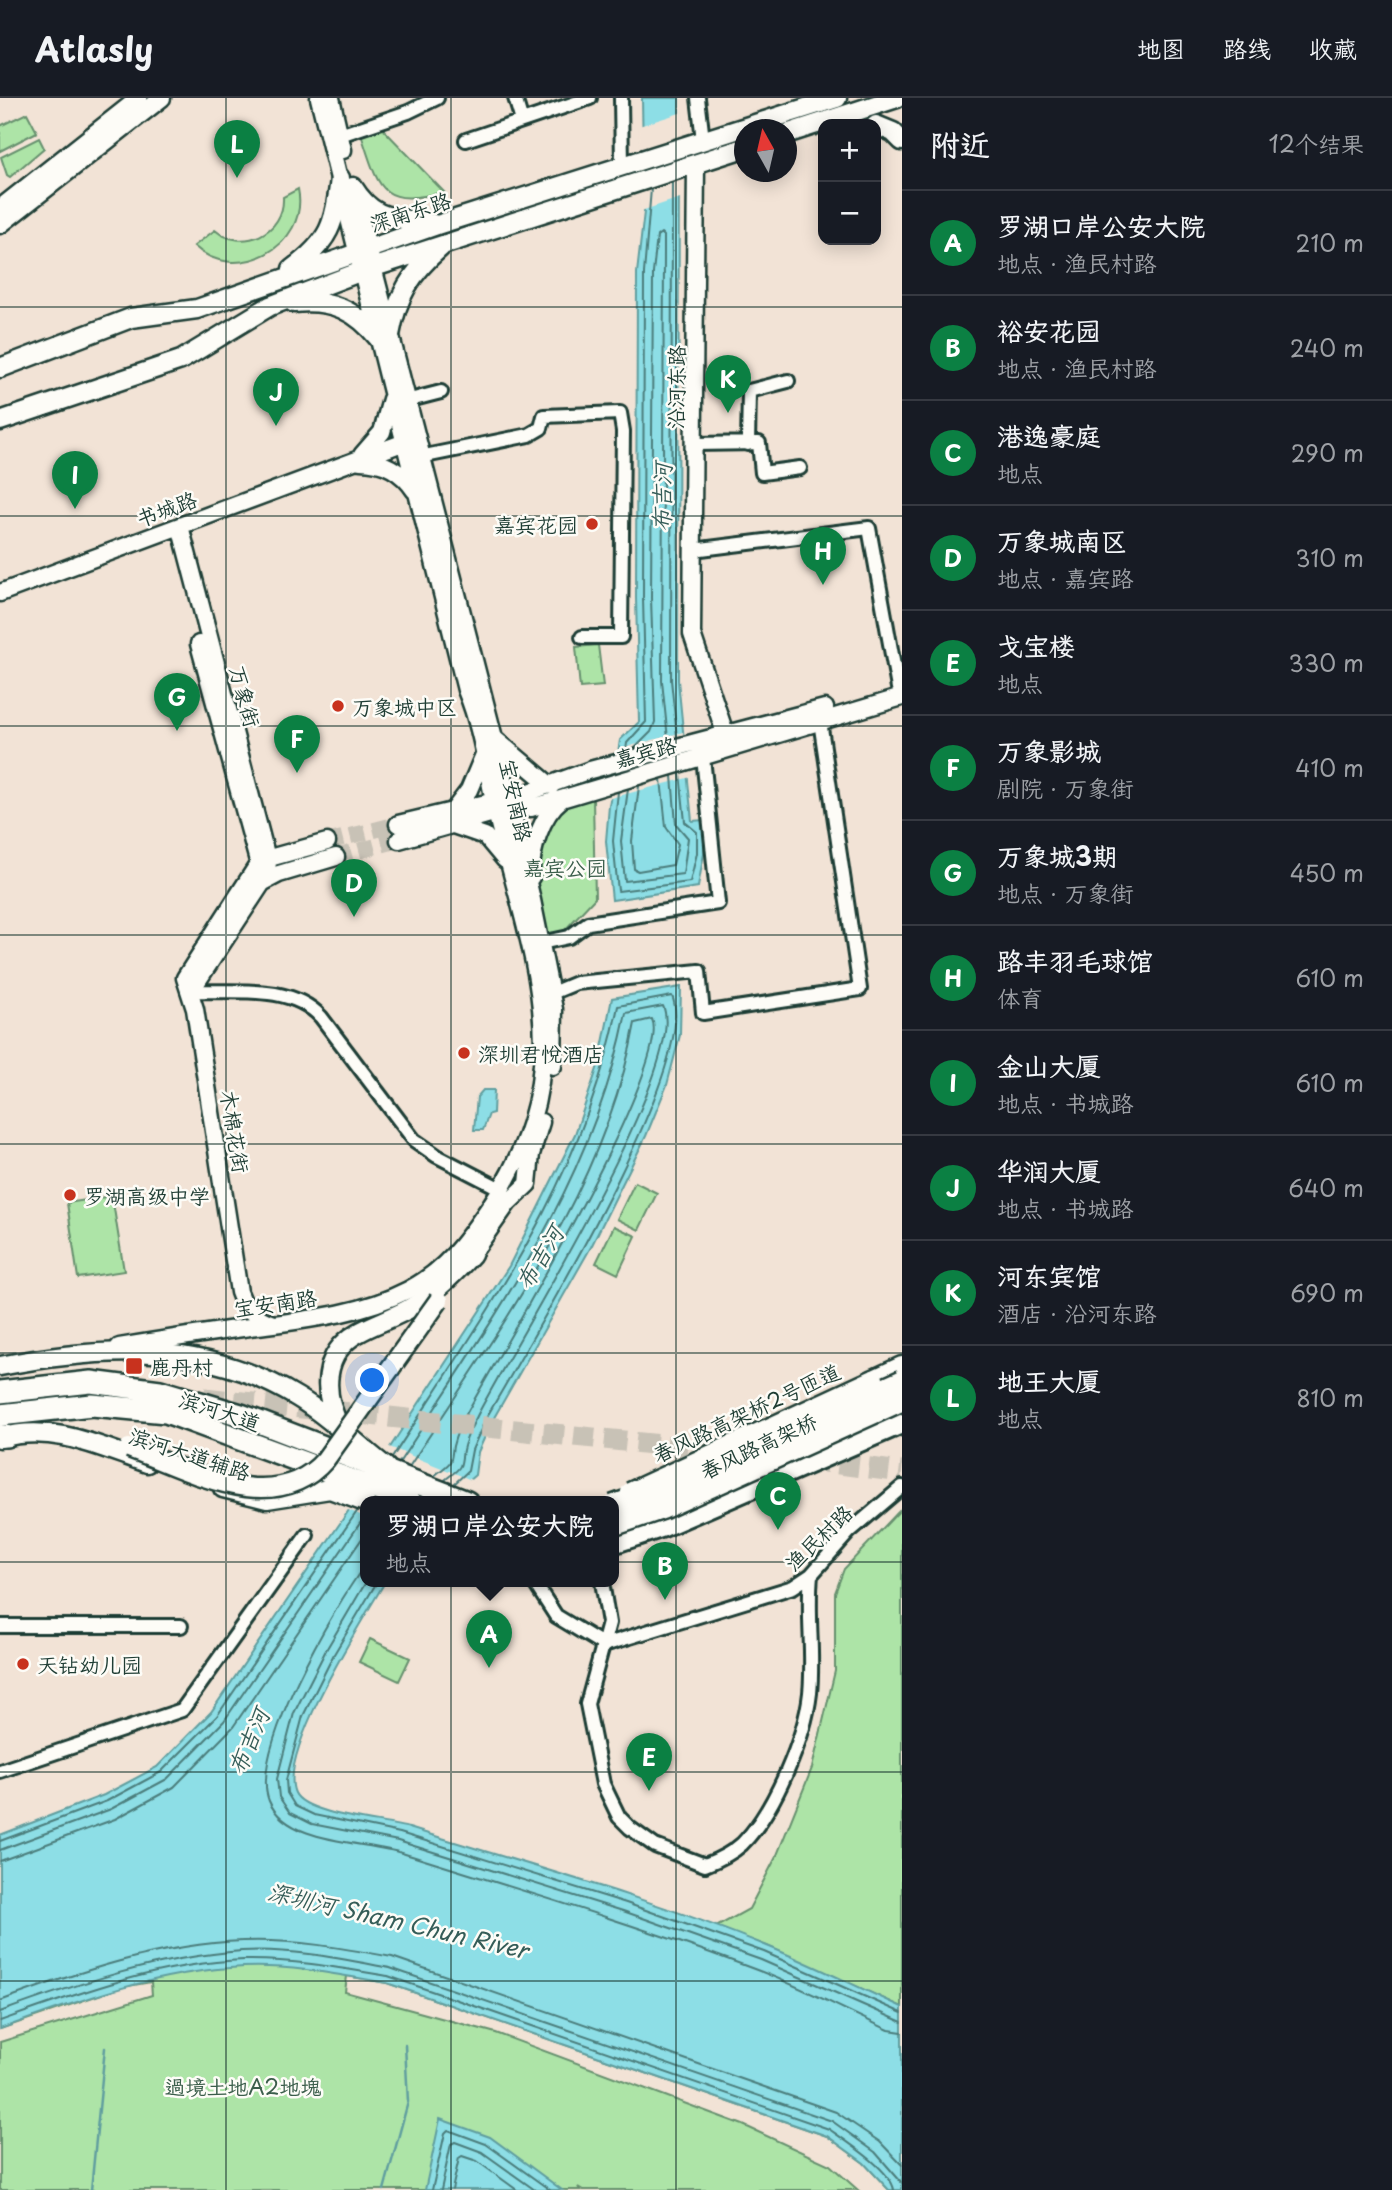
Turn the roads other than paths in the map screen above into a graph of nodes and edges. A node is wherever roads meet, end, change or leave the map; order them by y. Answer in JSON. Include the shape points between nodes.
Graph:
{"nodes":[{"id":1,"x":139,"y":98,"type":"edge"},
{"id":2,"x":162,"y":98,"type":"edge"},
{"id":3,"x":319,"y":98,"type":"edge"},
{"id":4,"x":331,"y":98,"type":"edge"},
{"id":5,"x":436,"y":98,"type":"edge"},
{"id":6,"x":515,"y":98,"type":"edge"},
{"id":7,"x":590,"y":98,"type":"edge"},
{"id":8,"x":621,"y":98,"type":"edge"},
{"id":9,"x":698,"y":98,"type":"edge"},
{"id":10,"x":825,"y":98,"type":"edge"},
{"id":11,"x":837,"y":98,"type":"edge"},
{"id":12,"x":897,"y":98,"type":"edge"},
{"id":13,"x":902,"y":104,"type":"edge"},
{"id":14,"x":806,"y":108,"type":"junction"},
{"id":15,"x":873,"y":118,"type":"edge"},
{"id":16,"x":522,"y":121,"type":"junction"},
{"id":17,"x":818,"y":129,"type":"edge"},
{"id":18,"x":797,"y":133,"type":"edge"},
{"id":19,"x":797,"y":133,"type":"edge"},
{"id":20,"x":340,"y":135,"type":"junction"},
{"id":21,"x":466,"y":140,"type":"dead end"},
{"id":22,"x":902,"y":141,"type":"edge"},
{"id":23,"x":696,"y":143,"type":"junction"},
{"id":24,"x":734,"y":151,"type":"edge"},
{"id":25,"x":692,"y":164,"type":"junction"},
{"id":26,"x":627,"y":165,"type":"junction"},
{"id":27,"x":346,"y":182,"type":"junction"},
{"id":28,"x":0,"y":208,"type":"edge"},
{"id":29,"x":0,"y":225,"type":"edge"},
{"id":30,"x":437,"y":225,"type":"junction"},
{"id":31,"x":446,"y":243,"type":"junction"},
{"id":32,"x":363,"y":250,"type":"junction"},
{"id":33,"x":368,"y":269,"type":"junction"},
{"id":34,"x":277,"y":280,"type":"junction"},
{"id":35,"x":270,"y":306,"type":"junction"},
{"id":36,"x":384,"y":337,"type":"junction"},
{"id":37,"x":0,"y":368,"type":"edge"},
{"id":38,"x":788,"y":381,"type":"dead end"},
{"id":39,"x":392,"y":391,"type":"junction"},
{"id":40,"x":441,"y":392,"type":"dead end"},
{"id":41,"x":406,"y":401,"type":"junction"},
{"id":42,"x":0,"y":421,"type":"edge"},
{"id":43,"x":405,"y":442,"type":"junction"},
{"id":44,"x":695,"y":444,"type":"junction"},
{"id":45,"x":748,"y":444,"type":"junction"},
{"id":46,"x":420,"y":457,"type":"junction"},
{"id":47,"x":348,"y":463,"type":"junction"},
{"id":48,"x":800,"y":468,"type":"dead end"},
{"id":49,"x":418,"y":496,"type":"junction"},
{"id":50,"x":175,"y":528,"type":"junction"},
{"id":51,"x":693,"y":550,"type":"junction"},
{"id":52,"x":0,"y":593,"type":"edge"},
{"id":53,"x":582,"y":637,"type":"dead end"},
{"id":54,"x":901,"y":691,"type":"edge"},
{"id":55,"x":820,"y":721,"type":"junction"},
{"id":56,"x":725,"y":733,"type":"junction"},
{"id":57,"x":489,"y":743,"type":"junction"},
{"id":58,"x":696,"y":759,"type":"junction"},
{"id":59,"x":551,"y":786,"type":"junction"},
{"id":60,"x":565,"y":798,"type":"junction"},
{"id":61,"x":503,"y":804,"type":"junction"},
{"id":62,"x":452,"y":818,"type":"junction"},
{"id":63,"x":259,"y":825,"type":"junction"},
{"id":64,"x":399,"y":832,"type":"tunnel mouth"},
{"id":65,"x":336,"y":858,"type":"tunnel mouth"},
{"id":66,"x":511,"y":869,"type":"junction"},
{"id":67,"x":264,"y":873,"type":"junction"},
{"id":68,"x":532,"y":900,"type":"junction"},
{"id":69,"x":541,"y":943,"type":"junction"},
{"id":70,"x":188,"y":984,"type":"junction"},
{"id":71,"x":552,"y":993,"type":"junction"},
{"id":72,"x":501,"y":1189,"type":"junction"},
{"id":73,"x":472,"y":1254,"type":"junction"},
{"id":74,"x":239,"y":1292,"type":"junction"},
{"id":75,"x":273,"y":1324,"type":"junction"},
{"id":76,"x":225,"y":1331,"type":"junction"},
{"id":77,"x":97,"y":1350,"type":"junction"},
{"id":78,"x":0,"y":1366,"type":"edge"},
{"id":79,"x":902,"y":1366,"type":"edge"},
{"id":80,"x":902,"y":1381,"type":"edge"},
{"id":81,"x":0,"y":1392,"type":"edge"},
{"id":82,"x":902,"y":1400,"type":"edge"},
{"id":83,"x":0,"y":1415,"type":"edge"},
{"id":84,"x":902,"y":1415,"type":"edge"},
{"id":85,"x":902,"y":1427,"type":"edge"},
{"id":86,"x":37,"y":1432,"type":"junction"},
{"id":87,"x":2,"y":1437,"type":"edge"},
{"id":88,"x":343,"y":1470,"type":"junction"},
{"id":89,"x":902,"y":1487,"type":"edge"},
{"id":90,"x":361,"y":1496,"type":"edge"},
{"id":91,"x":374,"y":1496,"type":"edge"},
{"id":92,"x":398,"y":1496,"type":"edge"},
{"id":93,"x":451,"y":1496,"type":"edge"},
{"id":94,"x":619,"y":1500,"type":"edge"},
{"id":95,"x":619,"y":1501,"type":"edge"},
{"id":96,"x":619,"y":1523,"type":"edge"},
{"id":97,"x":307,"y":1535,"type":"dead end"},
{"id":98,"x":619,"y":1535,"type":"edge"},
{"id":99,"x":619,"y":1545,"type":"edge"},
{"id":100,"x":811,"y":1575,"type":"junction"},
{"id":101,"x":537,"y":1587,"type":"edge"},
{"id":102,"x":603,"y":1587,"type":"edge"},
{"id":103,"x":0,"y":1626,"type":"edge"},
{"id":104,"x":181,"y":1626,"type":"dead end"},
{"id":105,"x":604,"y":1645,"type":"junction"},
{"id":106,"x":0,"y":1772,"type":"edge"}],
"edges":[{"from":1,"to":28,"type":"street"},
{"from":2,"to":29,"type":"street"},
{"from":3,"to":27,"type":"street","name":"宝安南路"},
{"from":4,"to":20,"type":"street","name":"宝安南路"},
{"from":5,"to":20,"type":"street","via":[[408,113]]},
{"from":6,"to":16,"type":"street"},
{"from":7,"to":16,"type":"street"},
{"from":8,"to":26,"type":"street"},
{"from":9,"to":23,"type":"street"},
{"from":10,"to":14,"type":"main road"},
{"from":11,"to":14,"type":"main road","name":"深南东路"},
{"from":12,"to":15,"type":"main road"},
{"from":13,"to":15,"type":"main road"},
{"from":14,"to":23,"type":"main road","name":"深南东路"},
{"from":15,"to":18,"type":"main road"},
{"from":15,"to":22,"type":"main road"},
{"from":16,"to":21,"type":"street"},
{"from":17,"to":19,"type":"main road"},
{"from":20,"to":27,"type":"street","name":"宝安南路"},
{"from":23,"to":26,"type":"main road","name":"深南东路"},
{"from":24,"to":25,"type":"main road","name":"深南东路"},
{"from":25,"to":31,"type":"main road","name":"深南东路"},
{"from":25,"to":44,"type":"street","name":"沿河东路"},
{"from":26,"to":30,"type":"main road","name":"深南东路"},
{"from":27,"to":30,"type":"main road","via":[[381,215]]},
{"from":27,"to":32,"type":"street","name":"宝安南路"},
{"from":27,"to":34,"type":"main road","via":[[324,239],[309,257]]},
{"from":30,"to":32,"type":"main road","name":"深南东路"},
{"from":31,"to":33,"type":"main road","name":"深南东路"},
{"from":31,"to":36,"type":"main road","via":[[406,283]]},
{"from":32,"to":33,"type":"street","name":"宝安南路"},
{"from":32,"to":34,"type":"main road","name":"深南东路"},
{"from":33,"to":35,"type":"main road","name":"深南东路"},
{"from":33,"to":36,"type":"street","name":"宝安南路"},
{"from":34,"to":37,"type":"main road","name":"深南东路","via":[[197,309],[131,318]]},
{"from":35,"to":36,"type":"main road","via":[[312,301],[334,304]]},
{"from":35,"to":42,"type":"main road","name":"深南东路","via":[[181,360]]},
{"from":36,"to":39,"type":"street","name":"宝安南路"},
{"from":36,"to":41,"type":"street","name":"宝安南路"},
{"from":38,"to":45,"type":"street","via":[[749,391]]},
{"from":39,"to":43,"type":"street","name":"宝安南路"},
{"from":39,"to":47,"type":"street","name":"书城路","via":[[378,439]]},
{"from":40,"to":41,"type":"street"},
{"from":41,"to":46,"type":"street","name":"宝安南路"},
{"from":43,"to":47,"type":"street","name":"书城路"},
{"from":43,"to":49,"type":"street","name":"宝安南路"},
{"from":44,"to":45,"type":"street"},
{"from":44,"to":51,"type":"street","name":"沿河东路"},
{"from":45,"to":48,"type":"street","via":[[759,443],[762,473]]},
{"from":46,"to":53,"type":"street","via":[[529,435],[541,428],[544,416],[620,413],[621,637]]},
{"from":46,"to":57,"type":"street","name":"宝安南路"},
{"from":47,"to":49,"type":"street","name":"书城路","via":[[386,466],[403,476]]},
{"from":47,"to":50,"type":"street","name":"书城路"},
{"from":49,"to":57,"type":"street","name":"宝安南路","via":[[466,690]]},
{"from":50,"to":52,"type":"street","name":"书城路"},
{"from":50,"to":63,"type":"street","name":"万象街"},
{"from":50,"to":67,"type":"street","name":"万象街"},
{"from":51,"to":54,"type":"street","via":[[869,528]]},
{"from":51,"to":56,"type":"street","name":"沿河东路","via":[[693,641]]},
{"from":54,"to":55,"type":"street","name":"嘉宾路"},
{"from":54,"to":56,"type":"street","name":"嘉宾路"},
{"from":55,"to":58,"type":"street","name":"嘉宾路"},
{"from":55,"to":71,"type":"street","via":[[860,989],[703,1013],[699,971],[576,983]]},
{"from":56,"to":59,"type":"street","name":"嘉宾路","via":[[590,770]]},
{"from":57,"to":59,"type":"street"},
{"from":57,"to":61,"type":"street","name":"宝安南路"},
{"from":57,"to":62,"type":"street"},
{"from":58,"to":60,"type":"street","name":"嘉宾路"},
{"from":58,"to":69,"type":"street","via":[[718,903],[588,923],[569,937]]},
{"from":59,"to":61,"type":"street","name":"嘉宾路"},
{"from":60,"to":61,"type":"street","name":"嘉宾路","via":[[531,808]]},
{"from":60,"to":68,"type":"street","via":[[548,816],[536,846]]},
{"from":61,"to":62,"type":"street","name":"嘉宾路"},
{"from":61,"to":66,"type":"street","name":"宝安南路"},
{"from":61,"to":68,"type":"street","name":"宝安南路"},
{"from":62,"to":64,"type":"street","name":"嘉宾路"},
{"from":62,"to":66,"type":"street","via":[[485,836]]},
{"from":63,"to":67,"type":"street","name":"万象街"},
{"from":63,"to":67,"type":"street","via":[[277,845],[319,844]]},
{"from":65,"to":67,"type":"street"},
{"from":66,"to":72,"type":"street","name":"宝安南路","via":[[541,993],[545,1036],[534,1109]]},
{"from":67,"to":70,"type":"street"},
{"from":68,"to":69,"type":"street","name":"宝安南路"},
{"from":69,"to":71,"type":"street","name":"宝安南路"},
{"from":70,"to":72,"type":"street","via":[[281,995],[308,1004],[414,1140]]},
{"from":70,"to":74,"type":"street","name":"木棉花街"},
{"from":71,"to":73,"type":"street","name":"宝安南路","via":[[554,1060],[528,1184],[508,1203]]},
{"from":72,"to":75,"type":"street","name":"宝安南路","via":[[464,1244],[427,1279],[362,1308]]},
{"from":73,"to":86,"type":"main road","bridge":true,"via":[[325,1460],[293,1485],[251,1489],[81,1432]]},
{"from":73,"to":88,"type":"main road","via":[[425,1299],[355,1334],[334,1355],[327,1380],[341,1430]]},
{"from":74,"to":75,"type":"street","name":"木棉花街","via":[[258,1318]]},
{"from":74,"to":76,"type":"street","name":"木棉花街","via":[[239,1313]]},
{"from":75,"to":76,"type":"street","name":"宝安南路"},
{"from":76,"to":77,"type":"street","name":"宝安南路"},
{"from":77,"to":78,"type":"main road","name":"滨河大道辅路"},
{"from":77,"to":88,"type":"main road","name":"滨河大道辅路","via":[[159,1352],[245,1371],[298,1397]]},
{"from":79,"to":94,"type":"main road","name":"春风路高架桥2号匝道","bridge":true},
{"from":80,"to":95,"type":"highway","name":"春风路高架桥","bridge":true,"via":[[671,1485]]},
{"from":81,"to":88,"type":"highway","name":"滨河大道","via":[[91,1382],[160,1391],[241,1415]]},
{"from":82,"to":96,"type":"highway","name":"春风路高架桥","bridge":true,"via":[[663,1508]]},
{"from":83,"to":88,"type":"highway","name":"滨河大道","via":[[92,1405],[139,1407],[197,1421]]},
{"from":84,"to":98,"type":"main road","via":[[675,1516]]},
{"from":85,"to":99,"type":"street"},
{"from":86,"to":87,"type":"main road","name":"滨河大道辅路"},
{"from":86,"to":88,"type":"main road","name":"滨河大道辅路","via":[[75,1438],[248,1497],[278,1498],[317,1489]]},
{"from":88,"to":90,"type":"main road","name":"滨河大道辅路"},
{"from":88,"to":91,"type":"main road"},
{"from":88,"to":92,"type":"highway"},
{"from":88,"to":93,"type":"highway","via":[[397,1475]]},
{"from":89,"to":100,"type":"street","name":"渔民村路","via":[[849,1532]]},
{"from":97,"to":106,"type":"street","via":[[182,1710]]},
{"from":100,"to":105,"type":"street","name":"渔民村路","via":[[782,1591]]},
{"from":100,"to":105,"type":"street","via":[[810,1683],[799,1742],[742,1843],[705,1865],[655,1846],[630,1828],[619,1817],[603,1784],[587,1704]]},
{"from":101,"to":105,"type":"street","via":[[556,1616]]},
{"from":102,"to":105,"type":"street","via":[[609,1623]]},
{"from":103,"to":104,"type":"street"}]}
